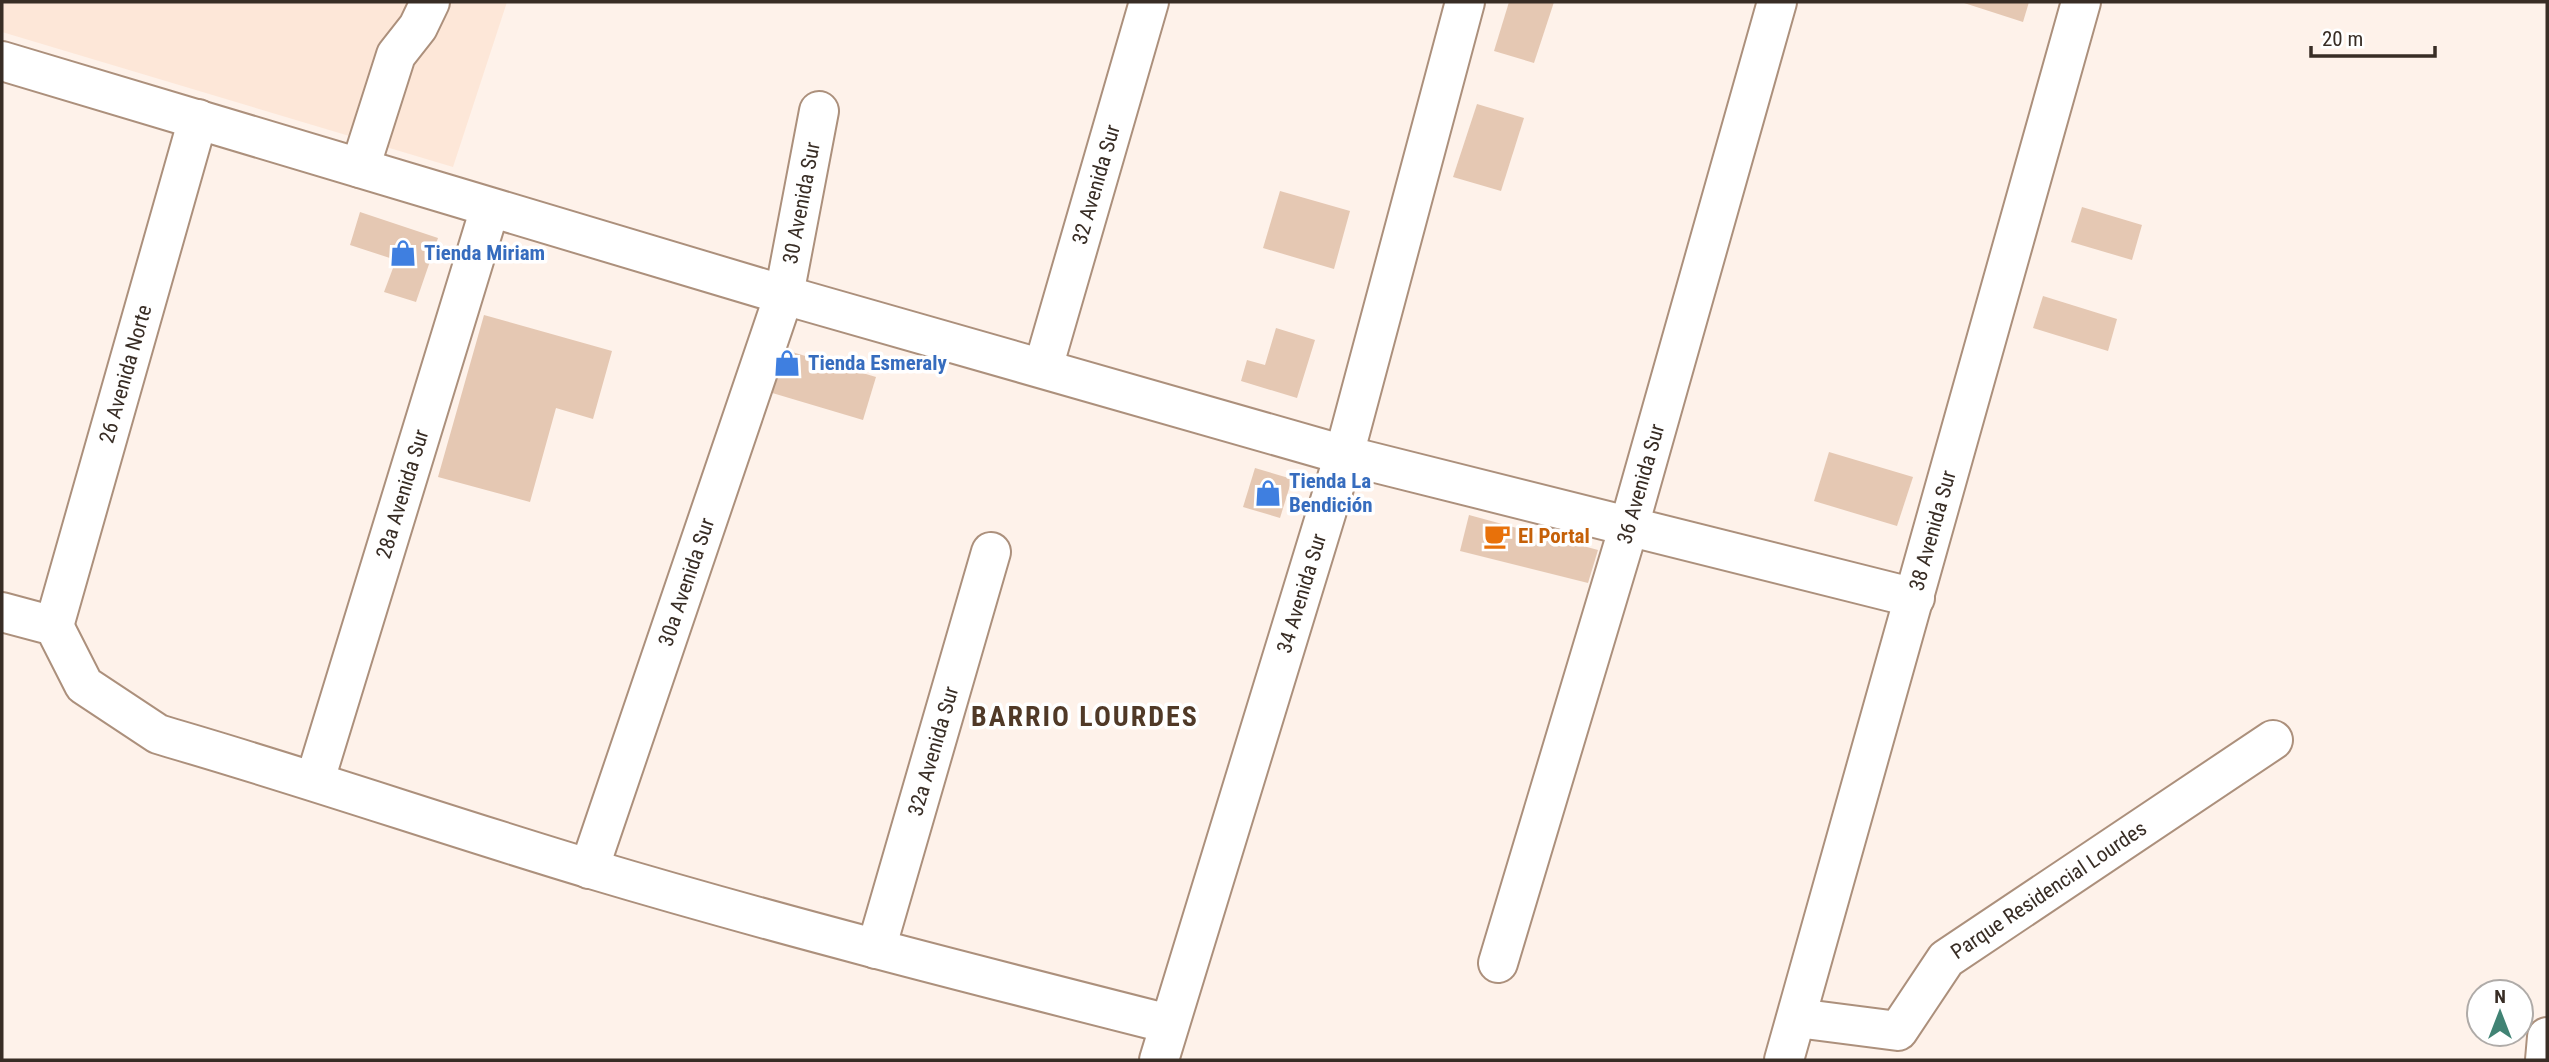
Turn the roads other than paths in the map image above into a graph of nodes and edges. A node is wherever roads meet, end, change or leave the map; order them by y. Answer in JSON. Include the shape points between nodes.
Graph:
{"nodes":[{"id":1,"x":430,"y":2,"type":"edge"},
{"id":2,"x":1149,"y":2,"type":"edge"},
{"id":3,"x":1465,"y":2,"type":"edge"},
{"id":4,"x":1777,"y":2,"type":"edge"},
{"id":5,"x":2081,"y":2,"type":"edge"},
{"id":6,"x":2,"y":61,"type":"edge"},
{"id":7,"x":819,"y":111,"type":"dead end"},
{"id":8,"x":198,"y":119,"type":"junction"},
{"id":9,"x":360,"y":168,"type":"junction"},
{"id":10,"x":490,"y":208,"type":"junction"},
{"id":11,"x":784,"y":295,"type":"junction"},
{"id":12,"x":1043,"y":368,"type":"junction"},
{"id":13,"x":1344,"y":455,"type":"junction"},
{"id":14,"x":1629,"y":526,"type":"junction"},
{"id":15,"x":991,"y":552,"type":"dead end"},
{"id":16,"x":1915,"y":598,"type":"junction"},
{"id":17,"x":2,"y":612,"type":"edge"},
{"id":18,"x":54,"y":626,"type":"junction"},
{"id":19,"x":2273,"y":740,"type":"dead end"},
{"id":20,"x":315,"y":780,"type":"junction"},
{"id":21,"x":589,"y":869,"type":"junction"},
{"id":22,"x":876,"y":949,"type":"junction"},
{"id":23,"x":1498,"y":963,"type":"dead end"},
{"id":24,"x":1797,"y":1018,"type":"junction"},
{"id":25,"x":1169,"y":1024,"type":"junction"},
{"id":26,"x":2547,"y":1037,"type":"edge"},
{"id":27,"x":1159,"y":1060,"type":"edge"},
{"id":28,"x":1784,"y":1060,"type":"edge"},
{"id":29,"x":2545,"y":1060,"type":"edge"}],
"edges":[{"from":1,"to":9,"type":"street","via":[[396,55]]},
{"from":2,"to":12,"type":"street","name":"32 Avenida Sur"},
{"from":3,"to":13,"type":"street","name":"34 Avenida Sur"},
{"from":4,"to":14,"type":"street","name":"36 Avenida Sur"},
{"from":5,"to":16,"type":"street","name":"38 Avenida Sur"},
{"from":6,"to":8,"type":"street"},
{"from":7,"to":11,"type":"street","name":"30 Avenida Sur"},
{"from":8,"to":9,"type":"street"},
{"from":8,"to":18,"type":"street","name":"26 Avenida Norte"},
{"from":9,"to":10,"type":"street"},
{"from":10,"to":11,"type":"street"},
{"from":10,"to":20,"type":"street","name":"28a Avenida Sur"},
{"from":11,"to":12,"type":"street"},
{"from":11,"to":21,"type":"street","name":"30a Avenida Sur"},
{"from":12,"to":13,"type":"street"},
{"from":13,"to":14,"type":"street"},
{"from":13,"to":25,"type":"street","name":"34 Avenida Sur"},
{"from":14,"to":16,"type":"street"},
{"from":14,"to":23,"type":"street","name":"36 Avenida Sur"},
{"from":15,"to":22,"type":"street","name":"32a Avenida Sur"},
{"from":16,"to":24,"type":"street","name":"38 Avenida Sur"},
{"from":17,"to":18,"type":"street"},
{"from":18,"to":20,"type":"street","via":[[84,685],[158,734]]},
{"from":19,"to":24,"type":"street","name":"Parque Residencial Lourdes","via":[[1946,960],[1898,1031]]},
{"from":20,"to":21,"type":"street"},
{"from":21,"to":22,"type":"street"},
{"from":22,"to":25,"type":"street"},
{"from":24,"to":28,"type":"street","name":"38 Avenida Sur"},
{"from":25,"to":27,"type":"street","name":"34 Avenida Sur"},
{"from":26,"to":29,"type":"street"}]}
